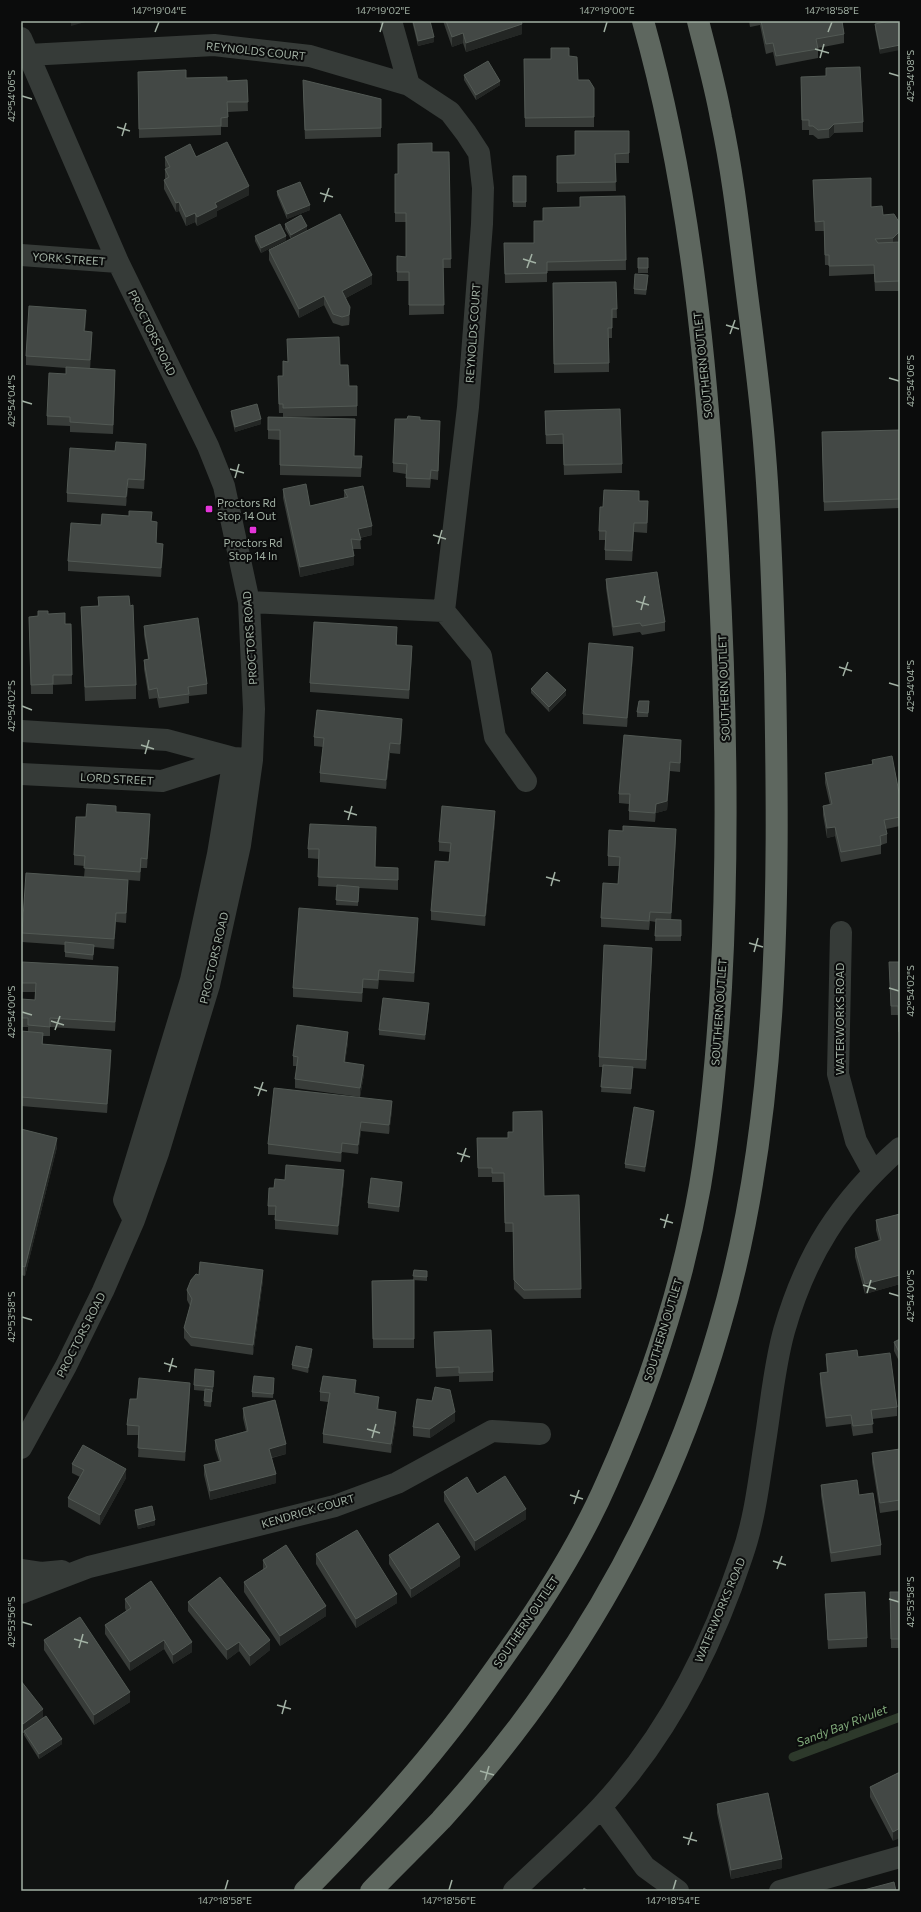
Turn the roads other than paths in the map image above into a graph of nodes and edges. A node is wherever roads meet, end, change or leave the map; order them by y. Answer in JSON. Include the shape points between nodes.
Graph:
{"nodes":[{"id":1,"x":391,"y":21,"type":"edge"},
{"id":2,"x":643,"y":21,"type":"edge"},
{"id":3,"x":698,"y":21,"type":"edge"},
{"id":4,"x":25,"y":46,"type":"edge"},
{"id":5,"x":409,"y":85,"type":"junction"},
{"id":6,"x":21,"y":256,"type":"edge"},
{"id":7,"x":118,"y":262,"type":"junction"},
{"id":8,"x":249,"y":602,"type":"junction"},
{"id":9,"x":444,"y":611,"type":"junction"},
{"id":10,"x":21,"y":731,"type":"edge"},
{"id":11,"x":243,"y":759,"type":"junction"},
{"id":12,"x":21,"y":774,"type":"edge"},
{"id":13,"x":526,"y":781,"type":"dead end"},
{"id":14,"x":841,"y":932,"type":"dead end"},
{"id":15,"x":900,"y":1148,"type":"edge"},
{"id":16,"x":873,"y":1172,"type":"junction"},
{"id":17,"x":540,"y":1434,"type":"dead end"},
{"id":18,"x":21,"y":1448,"type":"edge"},
{"id":19,"x":89,"y":1567,"type":"junction"},
{"id":20,"x":21,"y":1570,"type":"edge"},
{"id":21,"x":21,"y":1593,"type":"edge"},
{"id":22,"x":601,"y":1807,"type":"junction"},
{"id":23,"x":900,"y":1857,"type":"edge"},
{"id":24,"x":305,"y":1891,"type":"edge"},
{"id":25,"x":371,"y":1891,"type":"edge"},
{"id":26,"x":514,"y":1891,"type":"edge"},
{"id":27,"x":678,"y":1891,"type":"edge"},
{"id":28,"x":780,"y":1891,"type":"edge"}],
"edges":[{"from":1,"to":5,"type":"street"},
{"from":2,"to":24,"type":"highway","name":"SOUTHERN OUTLET","via":[[672,143],[696,292],[708,404],[722,628],[727,793],[725,906],[714,1073],[700,1185],[676,1290],[660,1346],[606,1486],[573,1548],[544,1599],[447,1735]]},
{"from":3,"to":25,"type":"highway","via":[[721,116],[731,174],[765,449],[772,562],[776,771],[774,948],[762,1109],[745,1218],[720,1326],[703,1380],[666,1478],[640,1535],[583,1632],[520,1724],[439,1822]]},
{"from":4,"to":5,"type":"street","name":"REYNOLDS COURT","via":[[214,45],[310,56]]},
{"from":4,"to":7,"type":"street","name":"PROCTORS ROAD"},
{"from":5,"to":9,"type":"street","name":"REYNOLDS COURT","via":[[450,112],[466,133],[479,153],[483,188],[468,407]]},
{"from":6,"to":7,"type":"street","name":"YORK STREET"},
{"from":7,"to":8,"type":"street","name":"PROCTORS ROAD","via":[[208,446],[224,486]]},
{"from":8,"to":9,"type":"street"},
{"from":8,"to":11,"type":"street","name":"PROCTORS ROAD","via":[[254,709]]},
{"from":9,"to":13,"type":"street","via":[[481,656],[495,737]]},
{"from":10,"to":11,"type":"street","via":[[167,740]]},
{"from":11,"to":12,"type":"street","name":"LORD STREET","via":[[162,781]]},
{"from":11,"to":18,"type":"street","name":"PROCTORS ROAD","via":[[240,845],[210,985],[158,1153],[134,1220],[103,1291]]},
{"from":14,"to":16,"type":"street","name":"WATERWORKS ROAD","via":[[838,1074],[856,1141]]},
{"from":15,"to":16,"type":"street","name":"WATERWORKS ROAD"},
{"from":16,"to":22,"type":"street","name":"WATERWORKS ROAD","via":[[842,1208],[824,1235],[795,1298],[777,1368],[753,1516],[743,1555],[729,1593],[688,1684],[663,1727],[635,1767]]},
{"from":17,"to":19,"type":"street","name":"KENDRICK COURT","via":[[492,1431],[397,1483],[334,1506]]},
{"from":19,"to":20,"type":"street","name":"KENDRICK COURT","via":[[41,1574]]},
{"from":19,"to":21,"type":"street","name":"KENDRICK COURT"},
{"from":22,"to":26,"type":"street","name":"WATERWORKS ROAD"},
{"from":22,"to":27,"type":"street","via":[[645,1867]]},
{"from":23,"to":28,"type":"street"}]}
